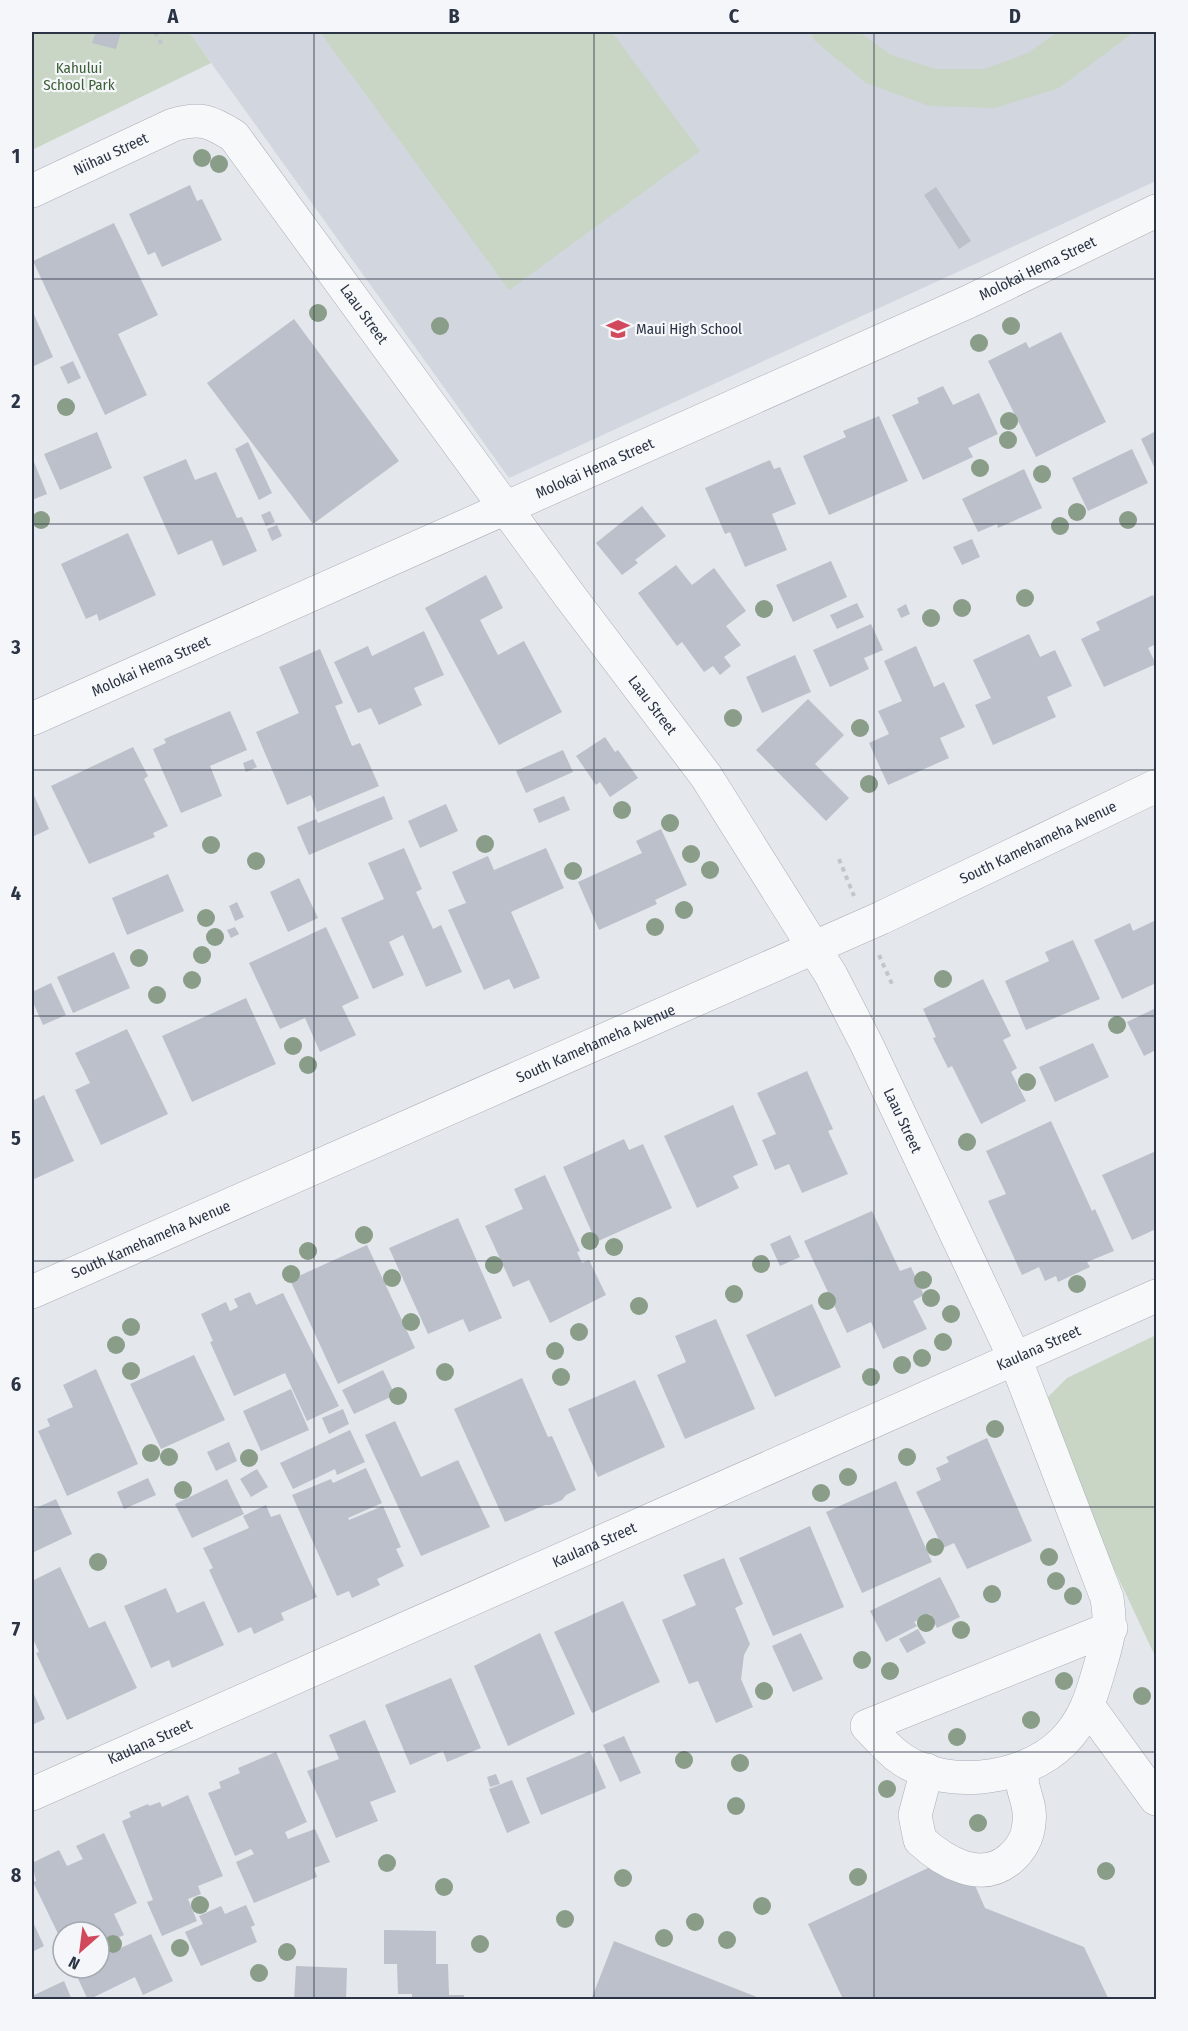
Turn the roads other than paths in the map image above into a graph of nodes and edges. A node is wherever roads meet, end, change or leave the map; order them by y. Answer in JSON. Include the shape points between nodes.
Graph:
{"nodes":[{"id":1,"x":193,"y":120,"type":"joint"},
{"id":2,"x":32,"y":192,"type":"edge"},
{"id":3,"x":1156,"y":211,"type":"edge"},
{"id":4,"x":505,"y":507,"type":"junction"},
{"id":5,"x":32,"y":719,"type":"edge"},
{"id":6,"x":1156,"y":786,"type":"edge"},
{"id":7,"x":814,"y":947,"type":"junction"},
{"id":8,"x":32,"y":1292,"type":"edge"},
{"id":9,"x":1156,"y":1296,"type":"edge"},
{"id":10,"x":1016,"y":1360,"type":"junction"},
{"id":11,"x":1111,"y":1628,"type":"junction"},
{"id":12,"x":1089,"y":1707,"type":"junction"},
{"id":13,"x":1023,"y":1769,"type":"junction"},
{"id":14,"x":927,"y":1770,"type":"junction"},
{"id":15,"x":32,"y":1794,"type":"edge"},
{"id":16,"x":1156,"y":1799,"type":"edge"}],
"edges":[{"from":1,"to":2,"type":"street","name":"Niihau Street","via":[[173,125]]},
{"from":1,"to":4,"type":"street","name":"Laau Street","via":[[213,123],[234,136]]},
{"from":3,"to":4,"type":"street","name":"Molokai Hema Street","via":[[968,302]]},
{"from":4,"to":5,"type":"street","name":"Molokai Hema Street"},
{"from":4,"to":7,"type":"street","name":"Laau Street","via":[[706,776]]},
{"from":6,"to":7,"type":"street","name":"South Kamehameha Avenue"},
{"from":7,"to":8,"type":"street","name":"South Kamehameha Avenue"},
{"from":7,"to":10,"type":"street","name":"Laau Street","via":[[867,1045]]},
{"from":9,"to":10,"type":"street","name":"Kaulana Street"},
{"from":10,"to":11,"type":"street","name":"Laau Street","via":[[1107,1598]]},
{"from":10,"to":15,"type":"street","name":"Kaulana Street"},
{"from":11,"to":12,"type":"street"},
{"from":11,"to":14,"type":"street","via":[[867,1726],[897,1756]]},
{"from":12,"to":13,"type":"street","via":[[1062,1743]]},
{"from":12,"to":16,"type":"street"},
{"from":13,"to":14,"type":"street","via":[[968,1777]]},
{"from":13,"to":14,"type":"street","via":[[1020,1784],[1029,1808],[1028,1833],[1006,1863],[982,1873],[943,1857],[920,1840],[915,1815]]}]}
